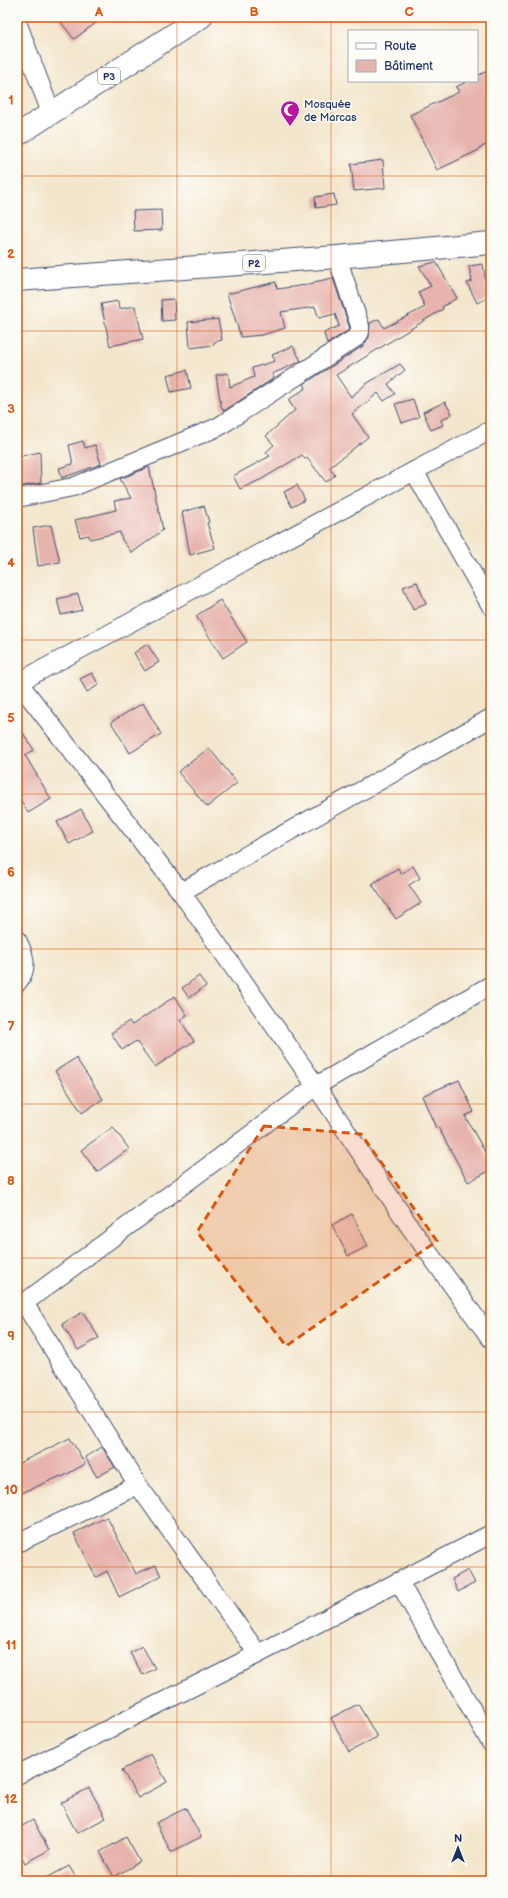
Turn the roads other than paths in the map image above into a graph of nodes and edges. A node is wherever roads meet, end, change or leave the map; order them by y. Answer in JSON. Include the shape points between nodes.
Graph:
{"nodes":[{"id":1,"x":201,"y":17,"type":"edge"},
{"id":2,"x":17,"y":22,"type":"edge"},
{"id":3,"x":51,"y":113,"type":"junction"},
{"id":4,"x":17,"y":135,"type":"edge"},
{"id":5,"x":491,"y":243,"type":"edge"},
{"id":6,"x":337,"y":257,"type":"junction"},
{"id":7,"x":17,"y":280,"type":"edge"},
{"id":8,"x":491,"y":430,"type":"edge"},
{"id":9,"x":414,"y":471,"type":"junction"},
{"id":10,"x":17,"y":498,"type":"edge"},
{"id":11,"x":491,"y":606,"type":"edge"},
{"id":12,"x":17,"y":682,"type":"edge"},
{"id":13,"x":491,"y":718,"type":"edge"},
{"id":14,"x":181,"y":892,"type":"junction"},
{"id":15,"x":17,"y":940,"type":"edge"},
{"id":16,"x":17,"y":983,"type":"edge"},
{"id":17,"x":491,"y":985,"type":"edge"},
{"id":18,"x":316,"y":1086,"type":"junction"},
{"id":19,"x":21,"y":1304,"type":"edge"},
{"id":20,"x":491,"y":1339,"type":"edge"},
{"id":21,"x":138,"y":1484,"type":"junction"},
{"id":22,"x":491,"y":1534,"type":"edge"},
{"id":23,"x":17,"y":1543,"type":"edge"},
{"id":24,"x":399,"y":1582,"type":"junction"},
{"id":25,"x":258,"y":1654,"type":"junction"},
{"id":26,"x":489,"y":1736,"type":"edge"},
{"id":27,"x":17,"y":1775,"type":"edge"}],
"edges":[{"from":1,"to":3,"type":"main road","number":"P3"},
{"from":2,"to":3,"type":"street"},
{"from":3,"to":4,"type":"main road","number":"P3"},
{"from":5,"to":6,"type":"main road","number":"P2"},
{"from":6,"to":7,"type":"main road","number":"P2"},
{"from":6,"to":10,"type":"street","via":[[360,326],[357,337],[218,427],[73,487]]},
{"from":8,"to":9,"type":"street"},
{"from":9,"to":11,"type":"street"},
{"from":9,"to":12,"type":"street"},
{"from":12,"to":14,"type":"street"},
{"from":13,"to":14,"type":"street"},
{"from":14,"to":18,"type":"street"},
{"from":15,"to":16,"type":"street","via":[[25,955],[24,969]]},
{"from":17,"to":18,"type":"street"},
{"from":18,"to":19,"type":"street"},
{"from":18,"to":20,"type":"street","via":[[410,1227]]},
{"from":19,"to":21,"type":"street"},
{"from":21,"to":23,"type":"street"},
{"from":21,"to":25,"type":"street"},
{"from":22,"to":24,"type":"street"},
{"from":24,"to":25,"type":"street"},
{"from":24,"to":26,"type":"street"},
{"from":25,"to":27,"type":"street"}]}
